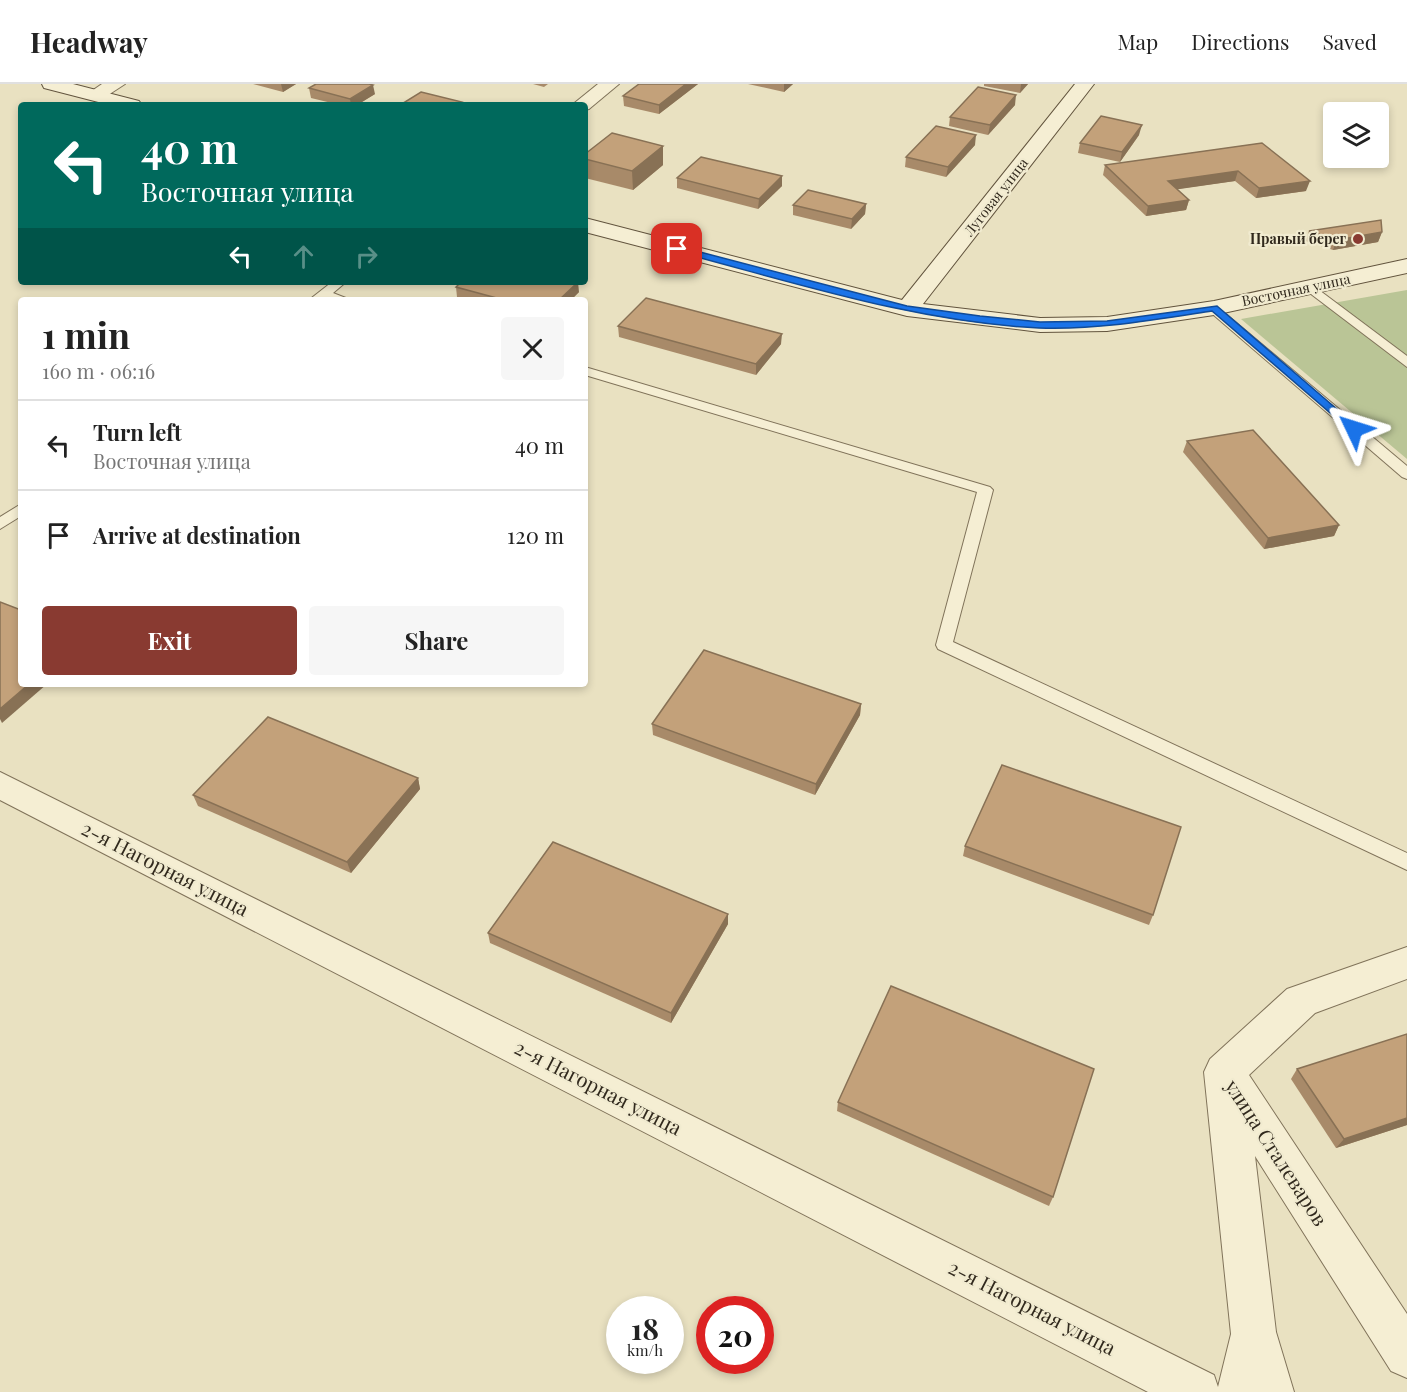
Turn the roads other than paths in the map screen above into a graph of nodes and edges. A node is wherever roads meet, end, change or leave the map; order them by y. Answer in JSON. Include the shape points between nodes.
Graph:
{"nodes":[{"id":1,"x":51,"y":84,"type":"edge"},
{"id":2,"x":116,"y":84,"type":"edge"},
{"id":3,"x":610,"y":84,"type":"edge"},
{"id":4,"x":1085,"y":84,"type":"edge"},
{"id":5,"x":95,"y":95,"type":"junction"},
{"id":6,"x":121,"y":102,"type":"edge"},
{"id":7,"x":586,"y":102,"type":"edge"},
{"id":8,"x":588,"y":226,"type":"edge"},
{"id":9,"x":1407,"y":267,"type":"edge"},
{"id":10,"x":336,"y":285,"type":"edge"},
{"id":11,"x":1311,"y":288,"type":"junction"},
{"id":12,"x":319,"y":297,"type":"edge"},
{"id":13,"x":1214,"y":308,"type":"junction"},
{"id":14,"x":907,"y":309,"type":"junction"},
{"id":15,"x":1407,"y":363,"type":"edge"},
{"id":16,"x":588,"y":372,"type":"edge"},
{"id":17,"x":1407,"y":474,"type":"edge"},
{"id":18,"x":18,"y":511,"type":"edge"},
{"id":19,"x":0,"y":524,"type":"edge"},
{"id":20,"x":0,"y":785,"type":"edge"},
{"id":21,"x":1407,"y":862,"type":"edge"},
{"id":22,"x":1407,"y":963,"type":"edge"},
{"id":23,"x":1224,"y":1072,"type":"junction"},
{"id":24,"x":1253,"y":1332,"type":"junction"},
{"id":25,"x":1407,"y":1355,"type":"edge"},
{"id":26,"x":1197,"y":1392,"type":"edge"},
{"id":27,"x":1241,"y":1392,"type":"edge"},
{"id":28,"x":1270,"y":1392,"type":"edge"}],
"edges":[{"from":1,"to":5,"type":"main road"},
{"from":2,"to":5,"type":"main road"},
{"from":3,"to":7,"type":"main road"},
{"from":4,"to":14,"type":"main road","name":"Луговая улица"},
{"from":5,"to":6,"type":"main road"},
{"from":8,"to":14,"type":"main road","name":"Восточная улица"},
{"from":9,"to":11,"type":"main road","name":"Восточная улица"},
{"from":10,"to":12,"type":"lane"},
{"from":11,"to":13,"type":"main road","name":"Восточная улица"},
{"from":11,"to":15,"type":"lane"},
{"from":13,"to":14,"type":"main road","name":"Восточная улица","via":[[1107,324],[1040,325]]},
{"from":13,"to":17,"type":"lane"},
{"from":16,"to":21,"type":"lane","via":[[985,490],[944,645]]},
{"from":18,"to":19,"type":"lane"},
{"from":20,"to":26,"type":"main road","name":"2-я Нагорная улица"},
{"from":22,"to":23,"type":"main road","via":[[1301,1001]]},
{"from":23,"to":24,"type":"main road","name":"улица Сталеваров"},
{"from":23,"to":25,"type":"main road","name":"улица Сталеваров"},
{"from":24,"to":27,"type":"main road"},
{"from":24,"to":28,"type":"main road","name":"улица Сталеваров"}]}
